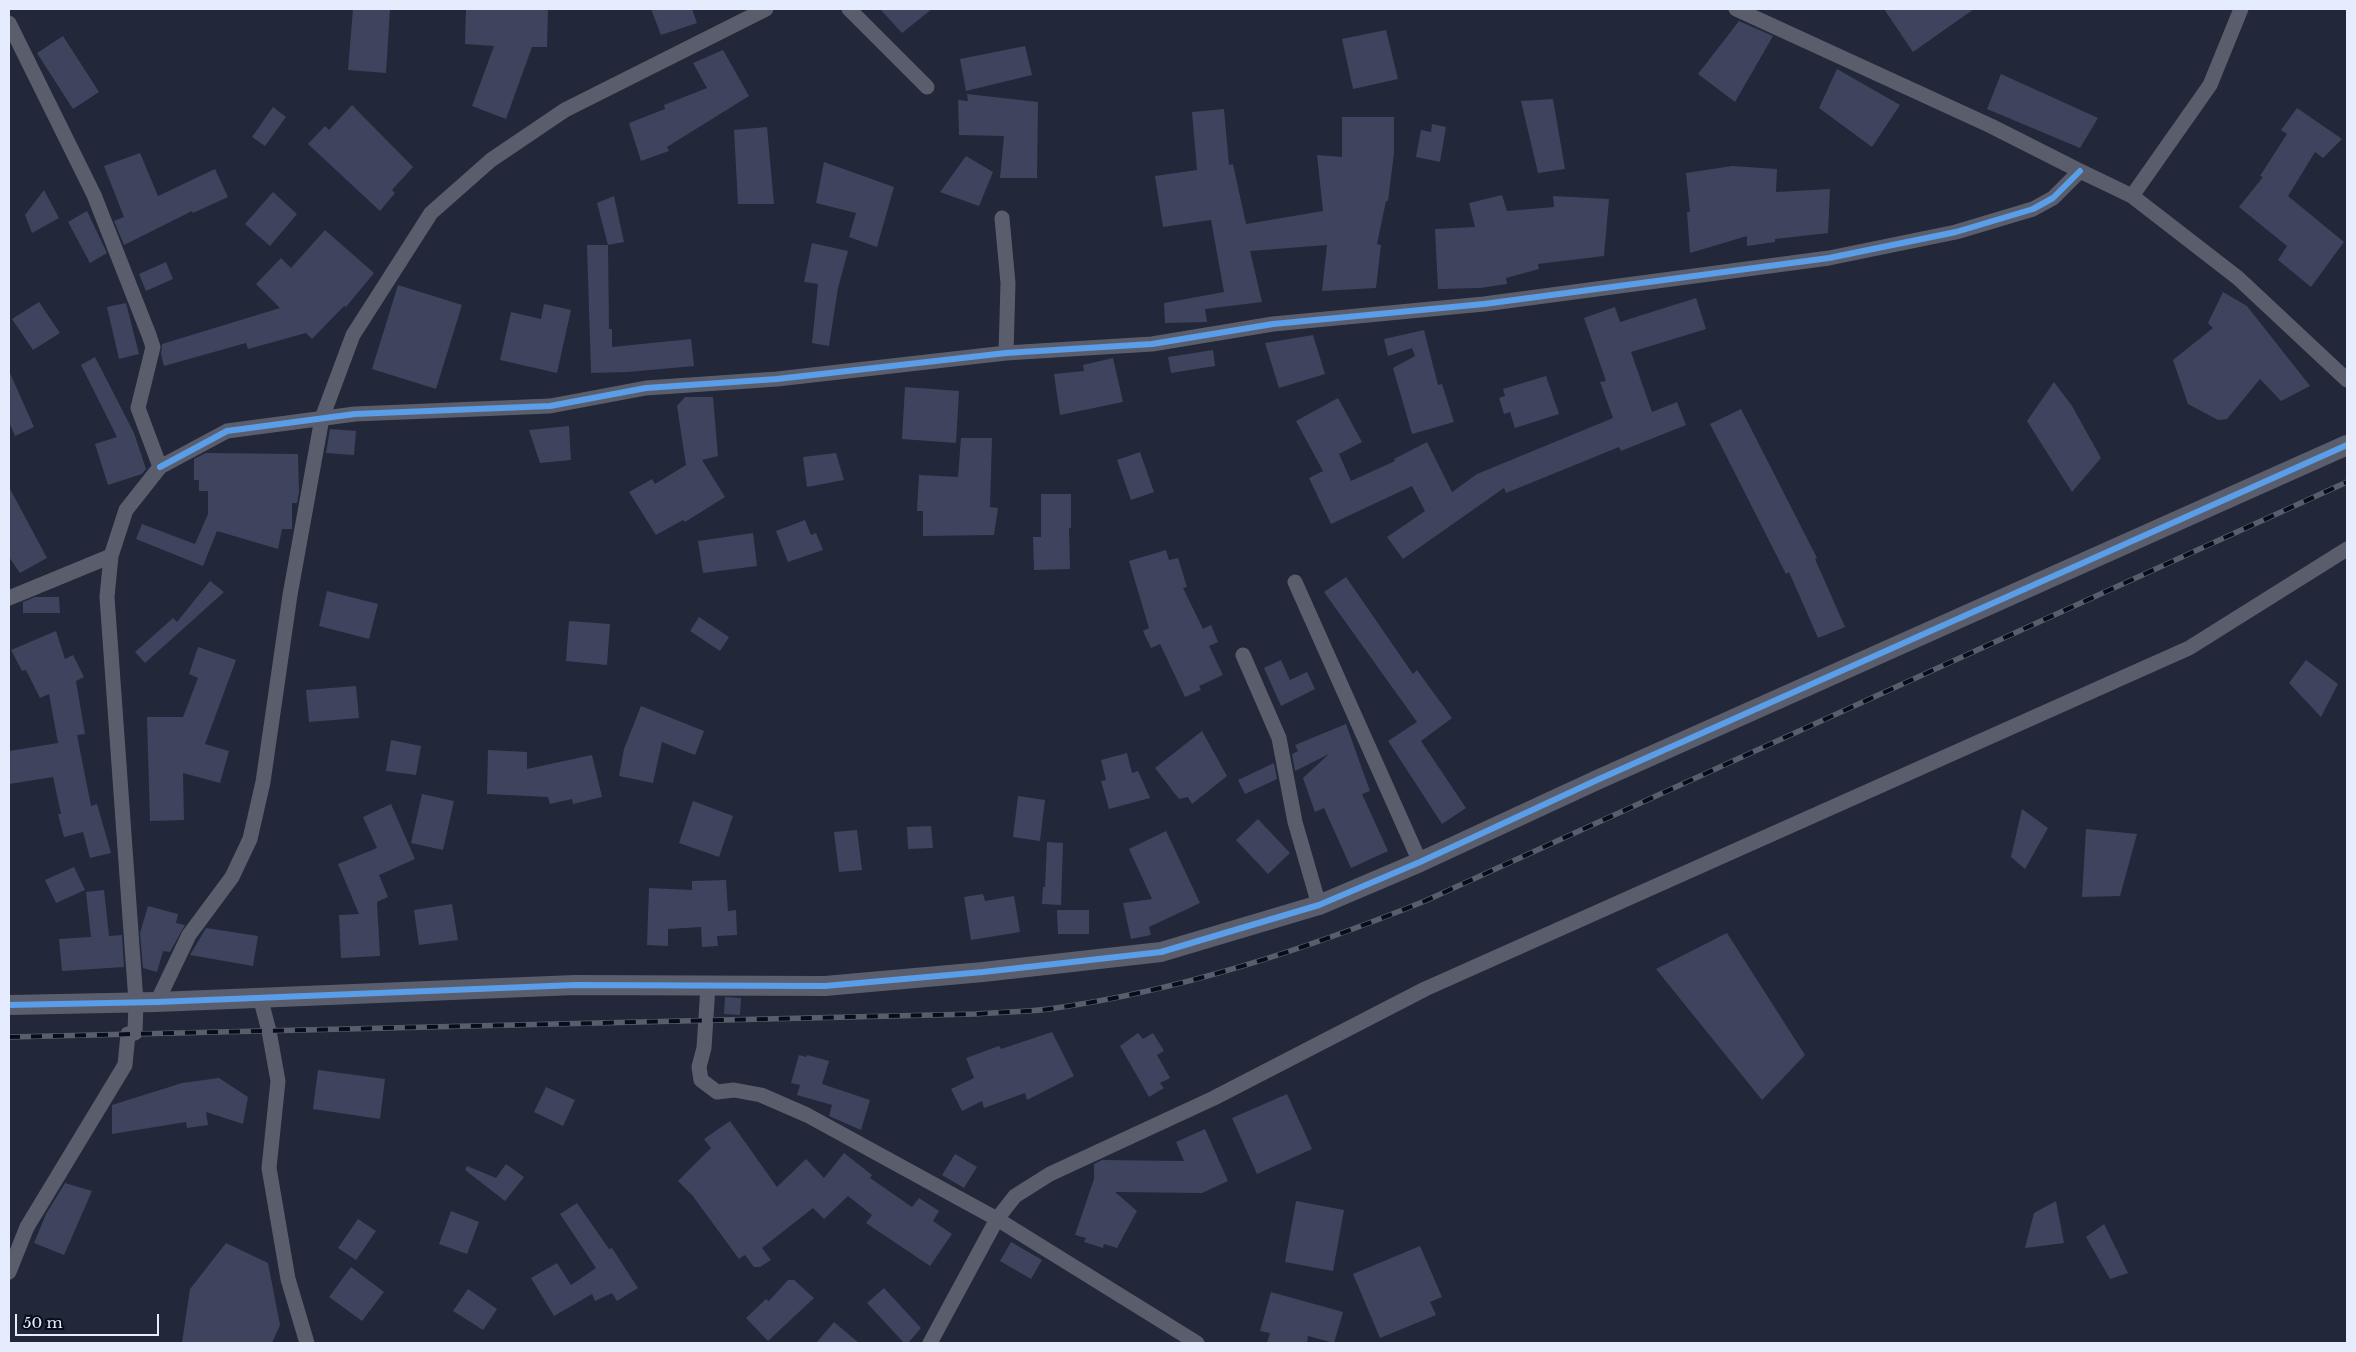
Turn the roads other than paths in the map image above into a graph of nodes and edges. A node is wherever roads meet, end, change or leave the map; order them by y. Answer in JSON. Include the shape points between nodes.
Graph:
{"nodes":[{"id":1,"x":766,"y":9,"type":"edge"},
{"id":2,"x":849,"y":9,"type":"edge"},
{"id":3,"x":1736,"y":9,"type":"edge"},
{"id":4,"x":2241,"y":9,"type":"edge"},
{"id":5,"x":9,"y":23,"type":"edge"},
{"id":6,"x":927,"y":87,"type":"dead end"},
{"id":7,"x":2080,"y":171,"type":"junction"},
{"id":8,"x":2132,"y":196,"type":"junction"},
{"id":9,"x":1002,"y":218,"type":"dead end"},
{"id":10,"x":1006,"y":353,"type":"junction"},
{"id":11,"x":2347,"y":380,"type":"edge"},
{"id":12,"x":322,"y":418,"type":"junction"},
{"id":13,"x":2347,"y":445,"type":"edge"},
{"id":14,"x":160,"y":467,"type":"junction"},
{"id":15,"x":2347,"y":549,"type":"edge"},
{"id":16,"x":111,"y":556,"type":"junction"},
{"id":17,"x":1295,"y":582,"type":"dead end"},
{"id":18,"x":9,"y":598,"type":"edge"},
{"id":19,"x":1243,"y":655,"type":"dead end"},
{"id":20,"x":1420,"y":862,"type":"junction"},
{"id":21,"x":1319,"y":905,"type":"junction"},
{"id":22,"x":708,"y":986,"type":"junction"},
{"id":23,"x":260,"y":997,"type":"junction"},
{"id":24,"x":136,"y":1002,"type":"junction"},
{"id":25,"x":157,"y":1002,"type":"junction"},
{"id":26,"x":9,"y":1005,"type":"edge"},
{"id":27,"x":997,"y":1219,"type":"junction"},
{"id":28,"x":9,"y":1272,"type":"edge"},
{"id":29,"x":307,"y":1343,"type":"edge"},
{"id":30,"x":930,"y":1343,"type":"edge"},
{"id":31,"x":1197,"y":1343,"type":"edge"}],
"edges":[{"from":1,"to":12,"type":"street","via":[[565,110],[491,160],[431,213],[353,335]]},
{"from":2,"to":6,"type":"street"},
{"from":3,"to":7,"type":"street","via":[[1991,126]]},
{"from":4,"to":8,"type":"street","via":[[2210,85]]},
{"from":5,"to":14,"type":"street","via":[[94,195],[149,335],[153,347],[138,408]]},
{"from":7,"to":8,"type":"street"},
{"from":7,"to":10,"type":"street","via":[[2053,198],[2033,209],[1956,232],[1829,258],[1484,304],[1273,324],[1152,344]]},
{"from":8,"to":11,"type":"street","via":[[2238,278]]},
{"from":9,"to":10,"type":"street","via":[[1008,283]]},
{"from":10,"to":12,"type":"street","via":[[777,379],[646,388],[550,406]]},
{"from":12,"to":14,"type":"street","via":[[227,431]]},
{"from":12,"to":25,"type":"street","via":[[290,595],[263,782],[250,839],[232,877],[189,935]]},
{"from":13,"to":20,"type":"street"},
{"from":14,"to":16,"type":"street","via":[[126,510]]},
{"from":15,"to":27,"type":"street","via":[[2189,648],[1425,989],[1214,1098],[1050,1174],[1015,1196]]},
{"from":16,"to":18,"type":"street"},
{"from":16,"to":24,"type":"street","via":[[107,606]]},
{"from":17,"to":20,"type":"street"},
{"from":19,"to":21,"type":"street","via":[[1279,738],[1295,822]]},
{"from":20,"to":21,"type":"street"},
{"from":21,"to":22,"type":"street","via":[[1161,952],[825,986]]},
{"from":22,"to":23,"type":"street","via":[[575,985]]},
{"from":22,"to":27,"type":"street","via":[[704,1048],[699,1067],[701,1080],[717,1092],[734,1090],[785,1104]]},
{"from":23,"to":25,"type":"street"},
{"from":23,"to":29,"type":"street","via":[[278,1080],[269,1168],[288,1279]]},
{"from":24,"to":25,"type":"street"},
{"from":24,"to":26,"type":"street"},
{"from":24,"to":28,"type":"street","via":[[135,1033],[128,1034],[125,1064],[27,1227]]},
{"from":27,"to":30,"type":"street"},
{"from":27,"to":31,"type":"street"}]}
